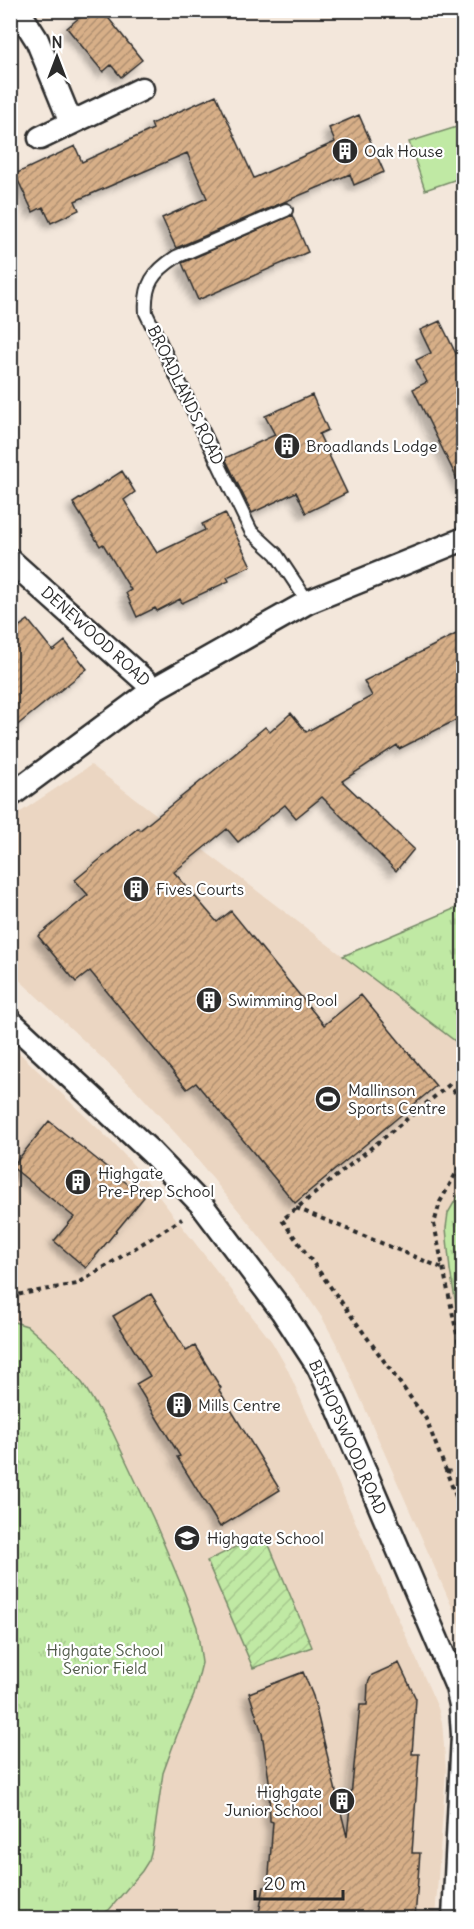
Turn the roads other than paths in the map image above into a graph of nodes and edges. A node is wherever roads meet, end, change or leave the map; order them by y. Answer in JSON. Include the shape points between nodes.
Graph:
{"nodes":[{"id":1,"x":18,"y":10,"type":"edge"},
{"id":2,"x":142,"y":89,"type":"dead end"},
{"id":3,"x":72,"y":123,"type":"junction"},
{"id":4,"x":40,"y":138,"type":"dead end"},
{"id":5,"x":286,"y":210,"type":"dead end"},
{"id":6,"x":464,"y":539,"type":"edge"},
{"id":7,"x":10,"y":560,"type":"edge"},
{"id":8,"x":308,"y":602,"type":"junction"},
{"id":9,"x":154,"y":689,"type":"junction"},
{"id":10,"x":10,"y":795,"type":"edge"},
{"id":11,"x":10,"y":1021,"type":"edge"},
{"id":12,"x":462,"y":1704,"type":"edge"},
{"id":13,"x":454,"y":1918,"type":"edge"}],
"edges":[{"from":1,"to":3,"type":"street","via":[[37,40]]},
{"from":2,"to":3,"type":"street"},
{"from":3,"to":4,"type":"street"},
{"from":5,"to":8,"type":"lane","name":"BROADLANDS ROAD","via":[[163,266],[148,286],[146,313],[251,531],[276,554]]},
{"from":6,"to":8,"type":"street"},
{"from":7,"to":9,"type":"street","name":"DENEWOOD ROAD"},
{"from":8,"to":9,"type":"street"},
{"from":9,"to":10,"type":"street"},
{"from":11,"to":12,"type":"street","name":"BISHOPSWOOD ROAD","via":[[201,1204],[282,1311],[318,1366],[337,1406]]},
{"from":12,"to":13,"type":"street","name":"BISHOPSWOOD ROAD"}]}
